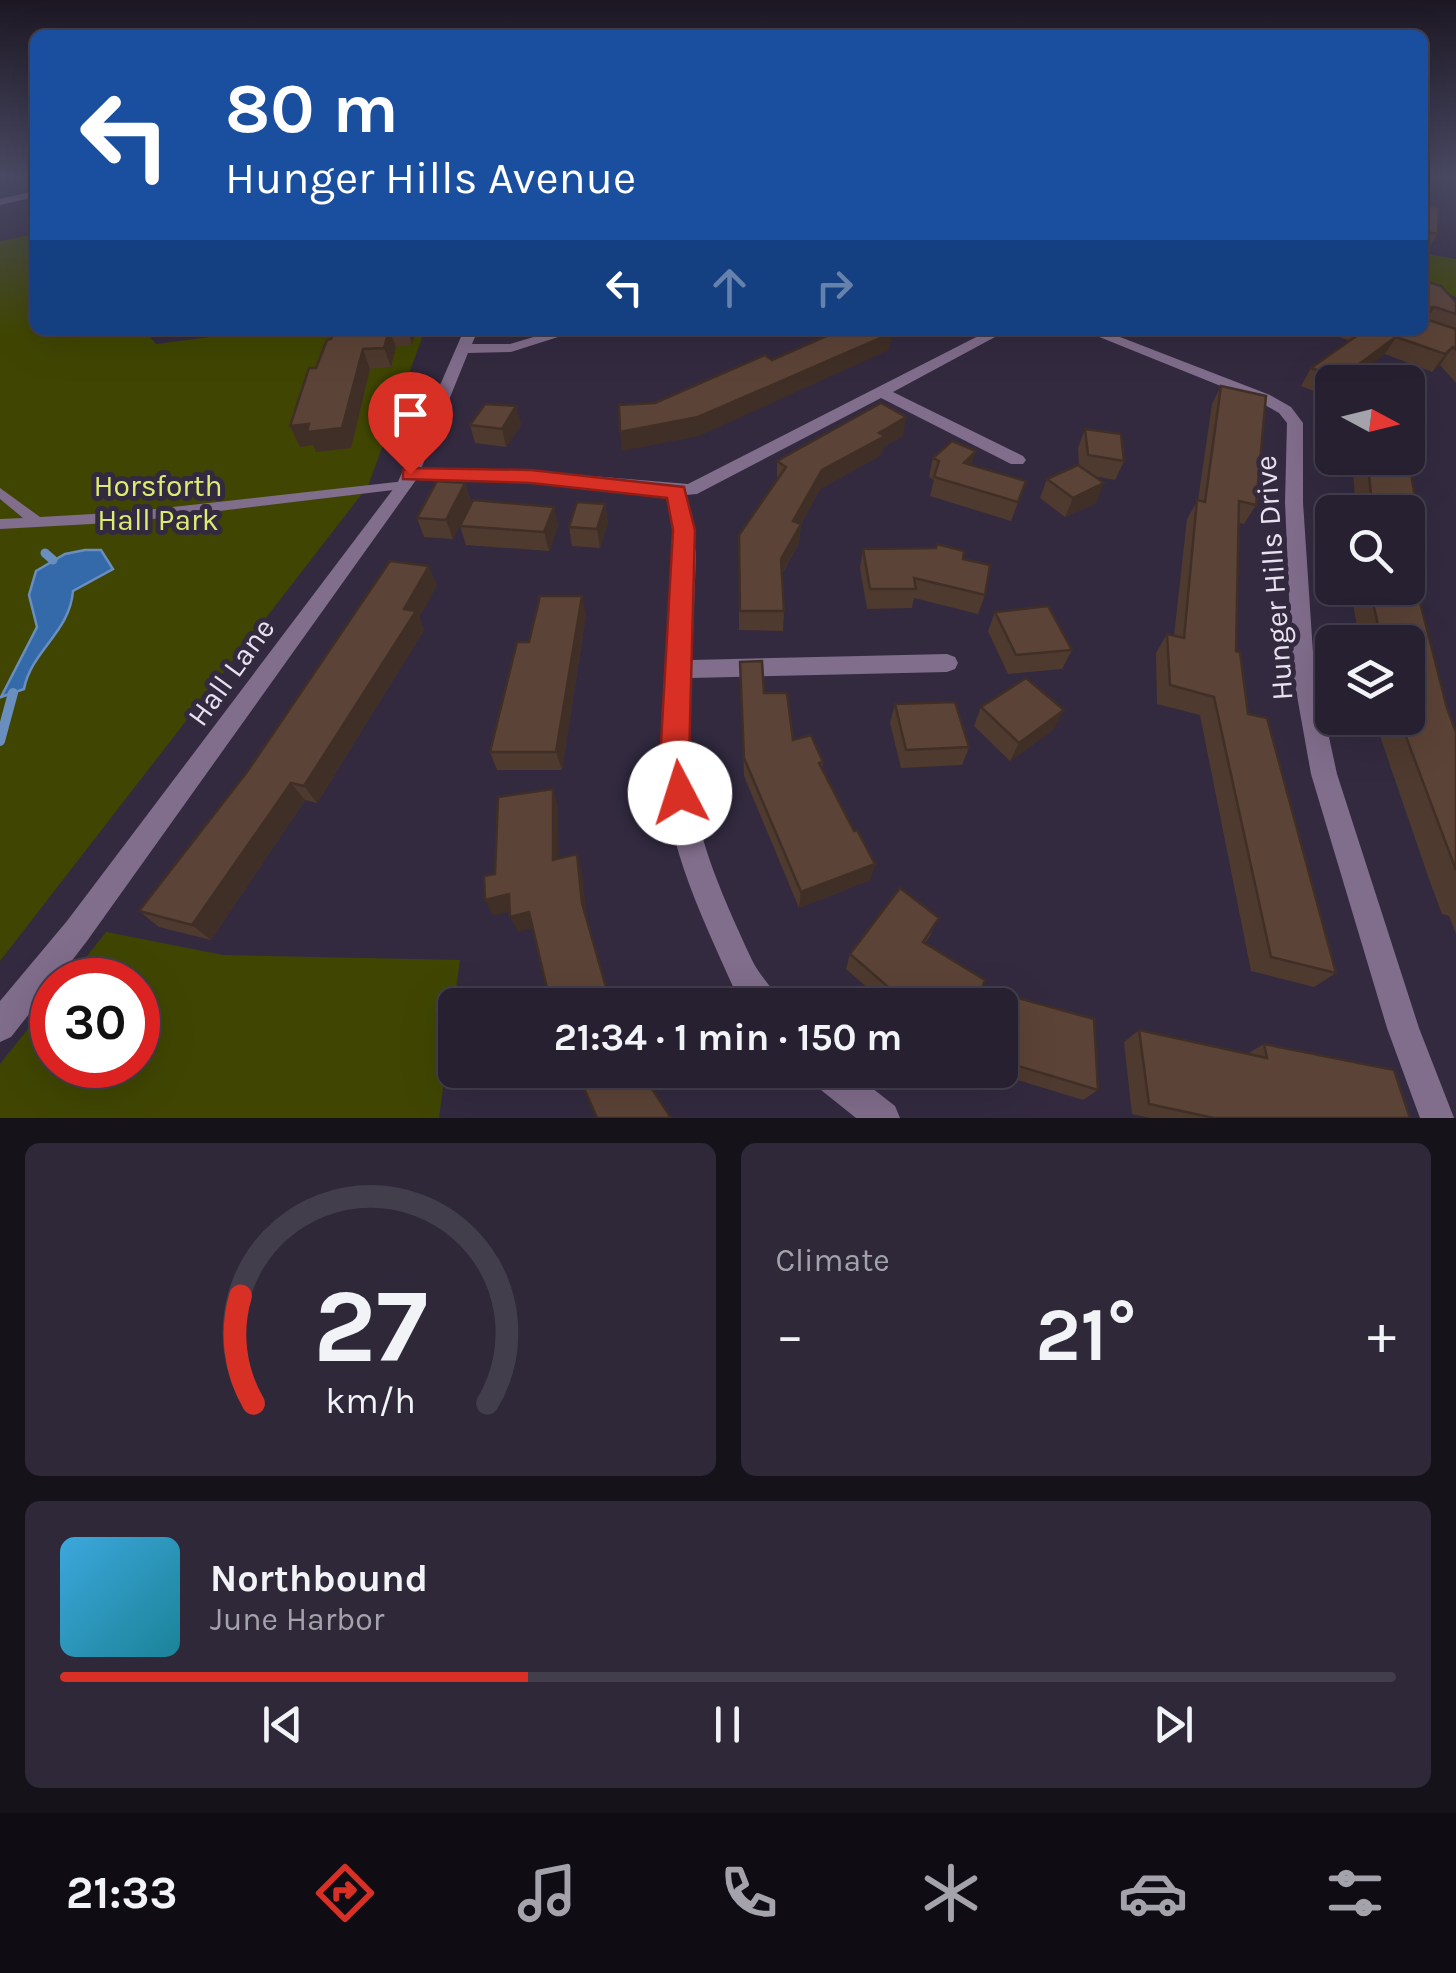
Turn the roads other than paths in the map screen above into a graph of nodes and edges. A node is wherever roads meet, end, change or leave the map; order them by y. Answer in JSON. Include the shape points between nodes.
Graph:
{"nodes":[{"id":1,"x":556,"y":335,"type":"edge"},
{"id":2,"x":991,"y":335,"type":"edge"},
{"id":3,"x":1102,"y":335,"type":"edge"},
{"id":4,"x":468,"y":340,"type":"edge"},
{"id":5,"x":880,"y":392,"type":"junction"},
{"id":6,"x":1017,"y":460,"type":"dead end"},
{"id":7,"x":408,"y":480,"type":"junction"},
{"id":8,"x":0,"y":492,"type":"edge"},
{"id":9,"x":676,"y":492,"type":"junction"},
{"id":10,"x":38,"y":522,"type":"junction"},
{"id":11,"x":0,"y":524,"type":"edge"},
{"id":12,"x":947,"y":662,"type":"dead end"},
{"id":13,"x":680,"y":669,"type":"junction"},
{"id":14,"x":750,"y":988,"type":"edge"},
{"id":15,"x":0,"y":1026,"type":"edge"},
{"id":16,"x":846,"y":1088,"type":"edge"},
{"id":17,"x":883,"y":1118,"type":"edge"},
{"id":18,"x":1437,"y":1118,"type":"edge"}],
"edges":[{"from":1,"to":4,"type":"street","via":[[511,348]]},
{"from":2,"to":5,"type":"street"},
{"from":3,"to":18,"type":"street","name":"Hunger Hills Drive","via":[[1264,398],[1295,424],[1302,668],[1324,774]]},
{"from":4,"to":7,"type":"street","name":"Hall Lane"},
{"from":5,"to":6,"type":"street"},
{"from":5,"to":9,"type":"street","via":[[708,485]]},
{"from":7,"to":9,"type":"street","via":[[531,477]]},
{"from":7,"to":10,"type":"lane","via":[[128,517]]},
{"from":7,"to":15,"type":"street","name":"Hall Lane","via":[[78,931]]},
{"from":8,"to":10,"type":"lane"},
{"from":9,"to":13,"type":"street","via":[[684,530]]},
{"from":10,"to":11,"type":"lane"},
{"from":12,"to":13,"type":"street"},
{"from":13,"to":14,"type":"street","via":[[674,761],[691,858]]},
{"from":16,"to":17,"type":"street"}]}
